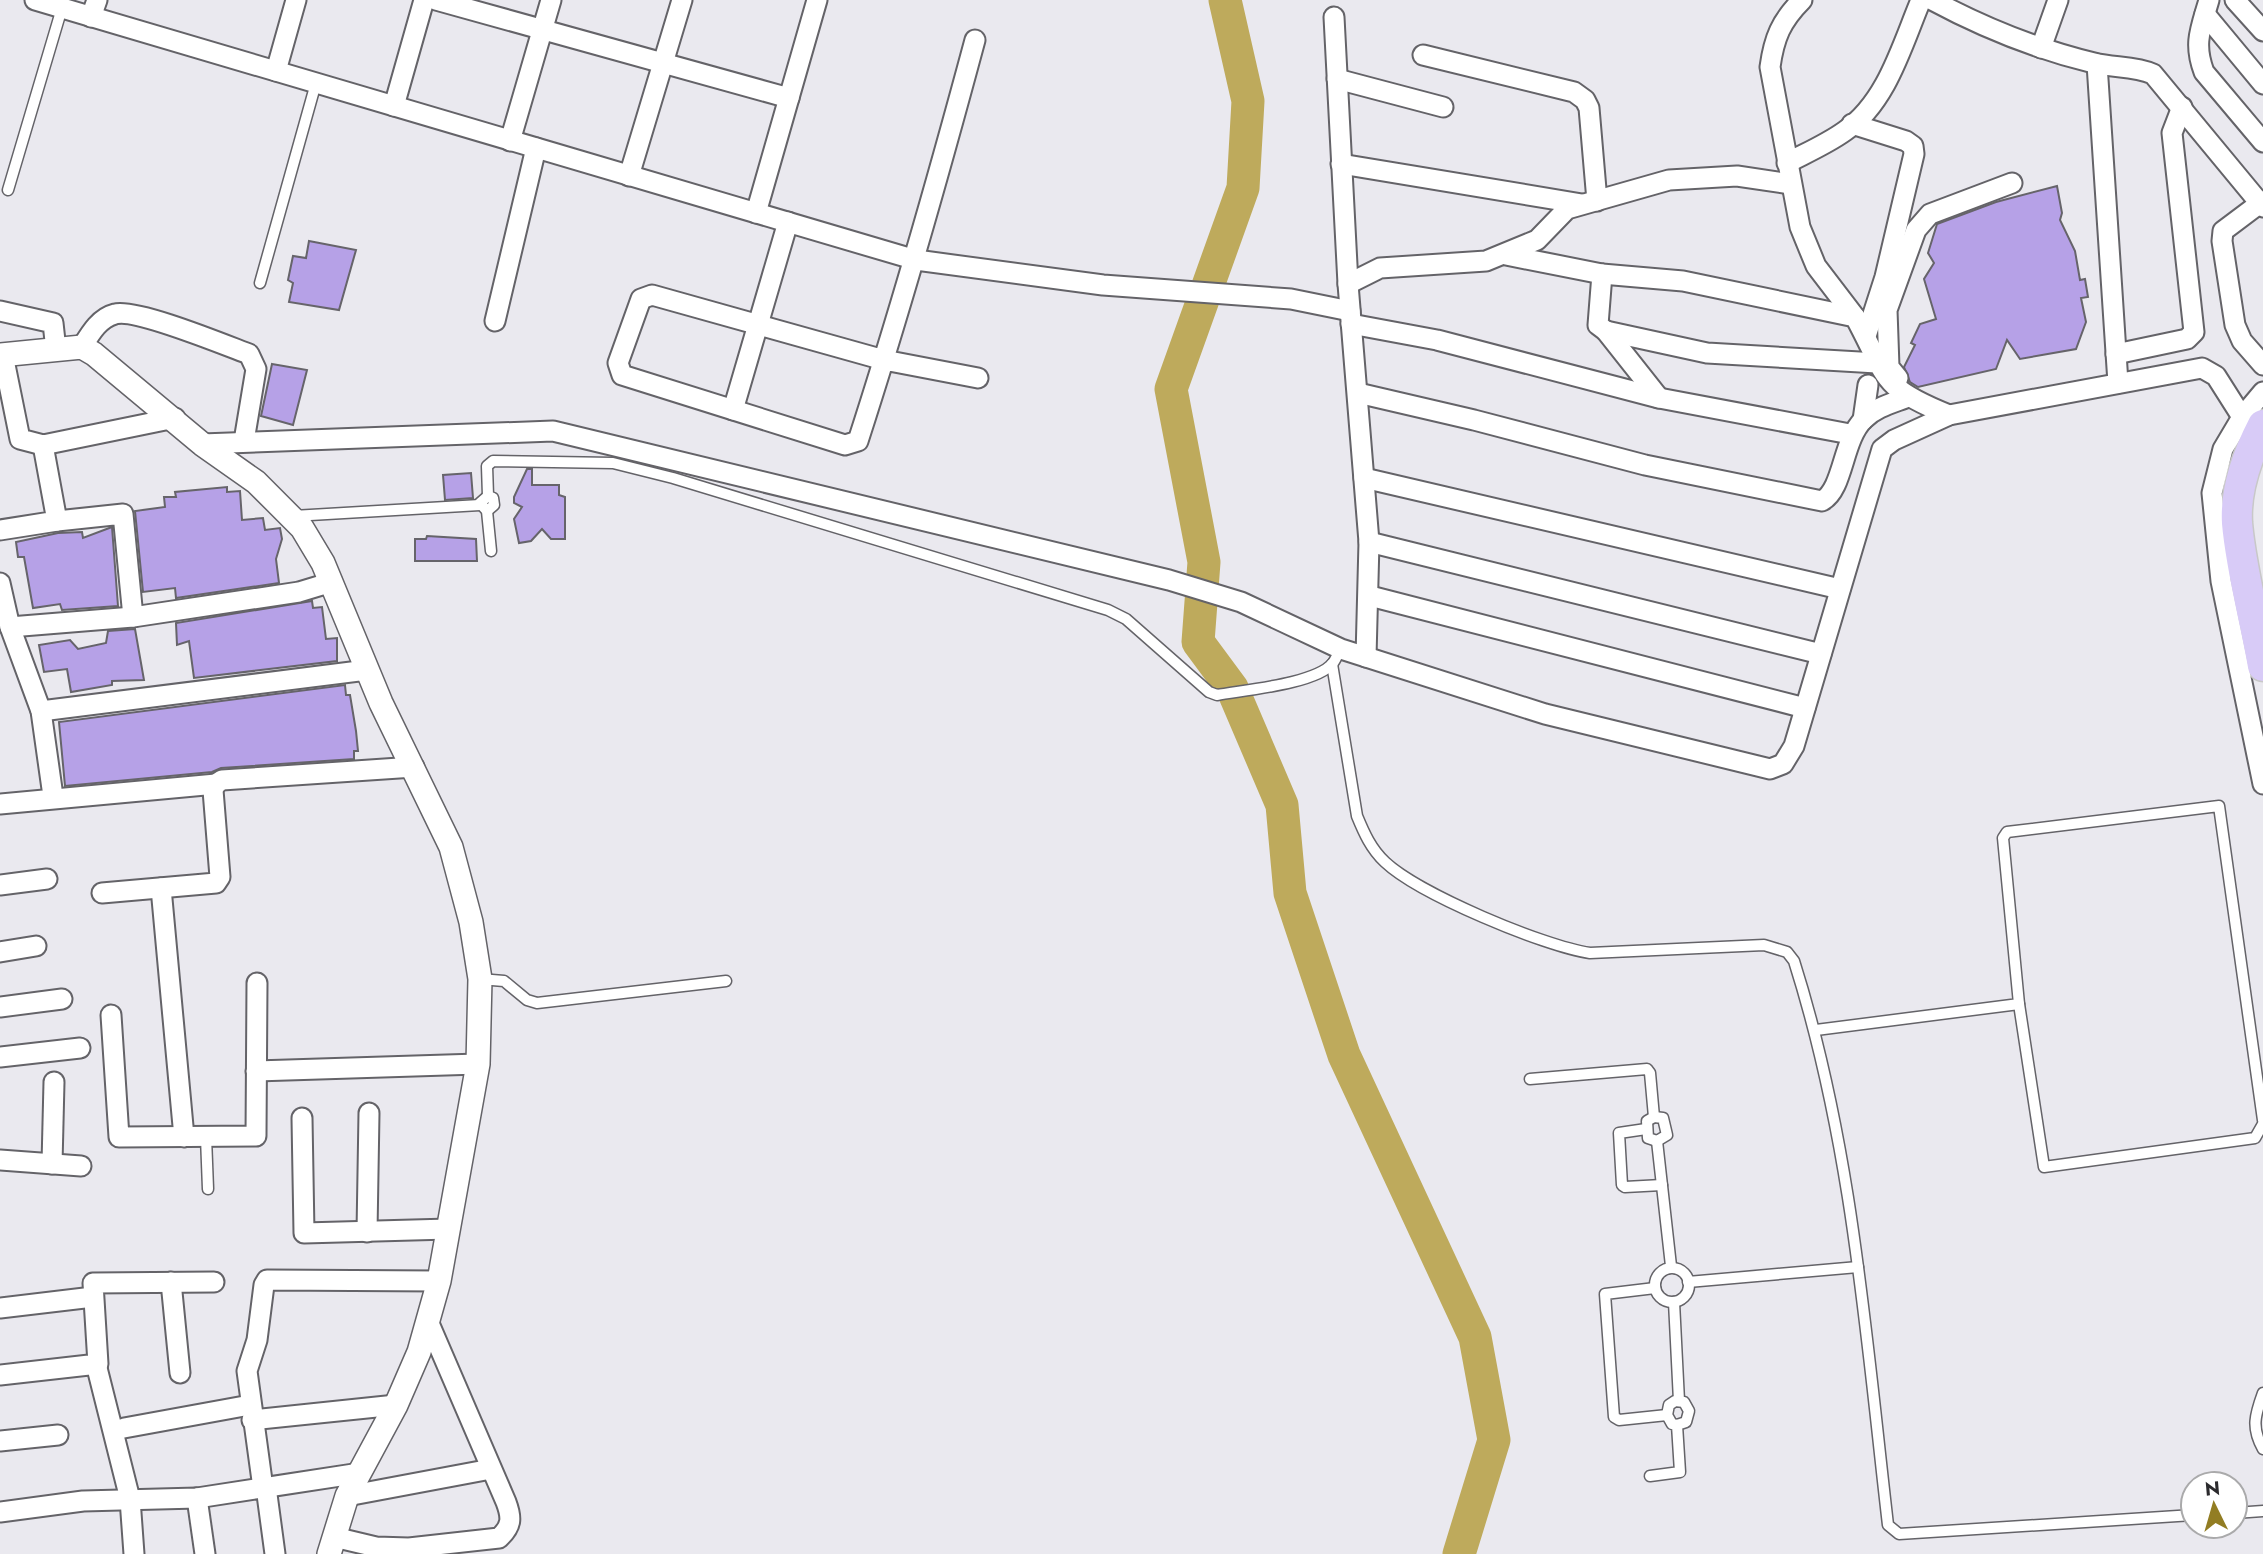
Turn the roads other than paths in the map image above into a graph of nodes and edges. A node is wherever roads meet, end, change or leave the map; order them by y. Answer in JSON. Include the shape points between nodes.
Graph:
{"nodes":[{"id":1,"x":34,"y":0,"type":"edge"},
{"id":2,"x":296,"y":0,"type":"edge"},
{"id":3,"x":424,"y":0,"type":"edge"},
{"id":4,"x":436,"y":0,"type":"edge"},
{"id":5,"x":551,"y":0,"type":"edge"},
{"id":6,"x":682,"y":0,"type":"edge"},
{"id":7,"x":817,"y":0,"type":"edge"},
{"id":8,"x":1802,"y":0,"type":"edge"},
{"id":9,"x":2058,"y":0,"type":"edge"},
{"id":10,"x":2235,"y":0,"type":"edge"},
{"id":11,"x":1933,"y":1,"type":"edge"},
{"id":12,"x":2207,"y":7,"type":"edge"},
{"id":13,"x":62,"y":8,"type":"junction"},
{"id":14,"x":94,"y":8,"type":"edge"},
{"id":15,"x":1334,"y":17,"type":"dead end"},
{"id":16,"x":541,"y":30,"type":"junction"},
{"id":17,"x":2263,"y":31,"type":"edge"},
{"id":18,"x":975,"y":40,"type":"dead end"},
{"id":19,"x":2041,"y":48,"type":"junction"},
{"id":20,"x":1423,"y":55,"type":"dead end"},
{"id":21,"x":662,"y":63,"type":"junction"},
{"id":22,"x":2097,"y":64,"type":"junction"},
{"id":23,"x":276,"y":71,"type":"junction"},
{"id":24,"x":1337,"y":79,"type":"junction"},
{"id":25,"x":316,"y":83,"type":"junction"},
{"id":26,"x":2263,"y":84,"type":"edge"},
{"id":27,"x":789,"y":99,"type":"junction"},
{"id":28,"x":394,"y":106,"type":"junction"},
{"id":29,"x":1443,"y":107,"type":"dead end"},
{"id":30,"x":2182,"y":107,"type":"junction"},
{"id":31,"x":1852,"y":124,"type":"junction"},
{"id":32,"x":510,"y":141,"type":"junction"},
{"id":33,"x":2263,"y":142,"type":"edge"},
{"id":34,"x":536,"y":148,"type":"junction"},
{"id":35,"x":1787,"y":163,"type":"junction"},
{"id":36,"x":1341,"y":164,"type":"junction"},
{"id":37,"x":629,"y":176,"type":"junction"},
{"id":38,"x":2012,"y":183,"type":"dead end"},
{"id":39,"x":1791,"y":184,"type":"junction"},
{"id":40,"x":8,"y":190,"type":"dead end"},
{"id":41,"x":1590,"y":202,"type":"junction"},
{"id":42,"x":2262,"y":203,"type":"edge"},
{"id":43,"x":756,"y":213,"type":"junction"},
{"id":44,"x":788,"y":222,"type":"junction"},
{"id":45,"x":1506,"y":255,"type":"junction"},
{"id":46,"x":916,"y":260,"type":"junction"},
{"id":47,"x":1602,"y":274,"type":"junction"},
{"id":48,"x":260,"y":283,"type":"dead end"},
{"id":49,"x":1348,"y":284,"type":"junction"},
{"id":50,"x":0,"y":311,"type":"edge"},
{"id":51,"x":1350,"y":317,"type":"junction"},
{"id":52,"x":1855,"y":317,"type":"junction"},
{"id":53,"x":495,"y":321,"type":"dead end"},
{"id":54,"x":759,"y":323,"type":"junction"},
{"id":55,"x":1606,"y":331,"type":"junction"},
{"id":56,"x":1866,"y":337,"type":"junction"},
{"id":57,"x":2148,"y":347,"type":"junction"},
{"id":58,"x":82,"y":348,"type":"junction"},
{"id":59,"x":56,"y":350,"type":"junction"},
{"id":60,"x":2116,"y":354,"type":"junction"},
{"id":61,"x":2,"y":355,"type":"edge"},
{"id":62,"x":884,"y":360,"type":"junction"},
{"id":63,"x":1877,"y":363,"type":"junction"},
{"id":64,"x":2263,"y":365,"type":"edge"},
{"id":65,"x":2185,"y":376,"type":"junction"},
{"id":66,"x":978,"y":378,"type":"dead end"},
{"id":67,"x":2118,"y":383,"type":"junction"},
{"id":68,"x":1868,"y":386,"type":"dead end"},
{"id":69,"x":2263,"y":391,"type":"edge"},
{"id":70,"x":1358,"y":393,"type":"junction"},
{"id":71,"x":1908,"y":397,"type":"junction"},
{"id":72,"x":1660,"y":398,"type":"junction"},
{"id":73,"x":733,"y":410,"type":"junction"},
{"id":74,"x":1956,"y":413,"type":"junction"},
{"id":75,"x":175,"y":418,"type":"junction"},
{"id":76,"x":2252,"y":421,"type":"edge"},
{"id":77,"x":1856,"y":427,"type":"junction"},
{"id":78,"x":244,"y":441,"type":"junction"},
{"id":79,"x":43,"y":444,"type":"junction"},
{"id":80,"x":202,"y":444,"type":"junction"},
{"id":81,"x":1364,"y":478,"type":"junction"},
{"id":82,"x":483,"y":508,"type":"junction"},
{"id":83,"x":292,"y":516,"type":"junction"},
{"id":84,"x":57,"y":521,"type":"junction"},
{"id":85,"x":0,"y":530,"type":"edge"},
{"id":86,"x":1370,"y":541,"type":"junction"},
{"id":87,"x":491,"y":551,"type":"dead end"},
{"id":88,"x":332,"y":582,"type":"junction"},
{"id":89,"x":0,"y":583,"type":"edge"},
{"id":90,"x":1840,"y":589,"type":"junction"},
{"id":91,"x":1370,"y":596,"type":"junction"},
{"id":92,"x":133,"y":617,"type":"junction"},
{"id":93,"x":10,"y":626,"type":"junction"},
{"id":94,"x":1821,"y":654,"type":"junction"},
{"id":95,"x":1336,"y":656,"type":"junction"},
{"id":96,"x":1366,"y":657,"type":"junction"},
{"id":97,"x":2263,"y":666,"type":"edge"},
{"id":98,"x":367,"y":670,"type":"junction"},
{"id":99,"x":1805,"y":708,"type":"junction"},
{"id":100,"x":41,"y":711,"type":"junction"},
{"id":101,"x":414,"y":767,"type":"junction"},
{"id":102,"x":216,"y":784,"type":"junction"},
{"id":103,"x":2263,"y":784,"type":"edge"},
{"id":104,"x":52,"y":789,"type":"dead end"},
{"id":105,"x":0,"y":804,"type":"edge"},
{"id":106,"x":47,"y":879,"type":"dead end"},
{"id":107,"x":0,"y":885,"type":"edge"},
{"id":108,"x":161,"y":888,"type":"junction"},
{"id":109,"x":102,"y":893,"type":"dead end"},
{"id":110,"x":36,"y":946,"type":"dead end"},
{"id":111,"x":0,"y":952,"type":"edge"},
{"id":112,"x":480,"y":979,"type":"junction"},
{"id":113,"x":726,"y":981,"type":"dead end"},
{"id":114,"x":257,"y":983,"type":"dead end"},
{"id":115,"x":62,"y":999,"type":"dead end"},
{"id":116,"x":2020,"y":1004,"type":"junction"},
{"id":117,"x":0,"y":1007,"type":"edge"},
{"id":118,"x":111,"y":1015,"type":"dead end"},
{"id":119,"x":1816,"y":1030,"type":"junction"},
{"id":120,"x":80,"y":1048,"type":"dead end"},
{"id":121,"x":0,"y":1058,"type":"edge"},
{"id":122,"x":478,"y":1064,"type":"junction"},
{"id":123,"x":256,"y":1071,"type":"junction"},
{"id":124,"x":1530,"y":1080,"type":"dead end"},
{"id":125,"x":54,"y":1082,"type":"dead end"},
{"id":126,"x":369,"y":1113,"type":"dead end"},
{"id":127,"x":1654,"y":1117,"type":"junction"},
{"id":128,"x":302,"y":1118,"type":"dead end"},
{"id":129,"x":2263,"y":1122,"type":"edge"},
{"id":130,"x":1646,"y":1129,"type":"junction"},
{"id":131,"x":184,"y":1137,"type":"junction"},
{"id":132,"x":206,"y":1137,"type":"junction"},
{"id":133,"x":1657,"y":1141,"type":"junction"},
{"id":134,"x":0,"y":1160,"type":"edge"},
{"id":135,"x":52,"y":1164,"type":"junction"},
{"id":136,"x":81,"y":1166,"type":"dead end"},
{"id":137,"x":1662,"y":1185,"type":"junction"},
{"id":138,"x":208,"y":1189,"type":"dead end"},
{"id":139,"x":449,"y":1229,"type":"junction"},
{"id":140,"x":367,"y":1232,"type":"junction"},
{"id":141,"x":1671,"y":1266,"type":"junction"},
{"id":142,"x":1858,"y":1267,"type":"junction"},
{"id":143,"x":439,"y":1280,"type":"junction"},
{"id":144,"x":171,"y":1282,"type":"junction"},
{"id":145,"x":214,"y":1282,"type":"dead end"},
{"id":146,"x":1688,"y":1282,"type":"junction"},
{"id":147,"x":1655,"y":1288,"type":"junction"},
{"id":148,"x":93,"y":1297,"type":"junction"},
{"id":149,"x":1674,"y":1302,"type":"junction"},
{"id":150,"x":0,"y":1308,"type":"edge"},
{"id":151,"x":428,"y":1321,"type":"junction"},
{"id":152,"x":96,"y":1364,"type":"junction"},
{"id":153,"x":180,"y":1373,"type":"dead end"},
{"id":154,"x":0,"y":1375,"type":"edge"},
{"id":155,"x":2263,"y":1393,"type":"edge"},
{"id":156,"x":1679,"y":1402,"type":"junction"},
{"id":157,"x":396,"y":1405,"type":"junction"},
{"id":158,"x":251,"y":1412,"type":"junction"},
{"id":159,"x":1667,"y":1415,"type":"junction"},
{"id":160,"x":1677,"y":1425,"type":"junction"},
{"id":161,"x":124,"y":1428,"type":"dead end"},
{"id":162,"x":58,"y":1435,"type":"dead end"},
{"id":163,"x":0,"y":1441,"type":"edge"},
{"id":164,"x":2263,"y":1449,"type":"edge"},
{"id":165,"x":491,"y":1469,"type":"junction"},
{"id":166,"x":360,"y":1473,"type":"junction"},
{"id":167,"x":1650,"y":1476,"type":"dead end"},
{"id":168,"x":264,"y":1488,"type":"junction"},
{"id":169,"x":347,"y":1496,"type":"junction"},
{"id":170,"x":197,"y":1497,"type":"junction"},
{"id":171,"x":130,"y":1499,"type":"junction"},
{"id":172,"x":0,"y":1512,"type":"edge"},
{"id":173,"x":2179,"y":1516,"type":"edge"},
{"id":174,"x":332,"y":1546,"type":"edge"},
{"id":175,"x":377,"y":1550,"type":"edge"},
{"id":176,"x":134,"y":1554,"type":"edge"},
{"id":177,"x":205,"y":1554,"type":"edge"},
{"id":178,"x":275,"y":1554,"type":"edge"}],
"edges":[{"from":1,"to":13,"type":"street"},
{"from":2,"to":23,"type":"street"},
{"from":3,"to":28,"type":"street"},
{"from":4,"to":16,"type":"street"},
{"from":5,"to":16,"type":"street"},
{"from":6,"to":21,"type":"street"},
{"from":7,"to":27,"type":"street"},
{"from":8,"to":35,"type":"street","via":[[1785,17],[1773,40],[1770,66]]},
{"from":9,"to":19,"type":"street"},
{"from":10,"to":17,"type":"street"},
{"from":11,"to":19,"type":"street","via":[[1988,30]]},
{"from":11,"to":31,"type":"street","via":[[1885,86]]},
{"from":12,"to":26,"type":"street"},
{"from":12,"to":33,"type":"street","via":[[2196,43],[2204,72]]},
{"from":13,"to":14,"type":"street"},
{"from":13,"to":40,"type":"lane"},
{"from":14,"to":23,"type":"street"},
{"from":15,"to":24,"type":"street"},
{"from":16,"to":21,"type":"street"},
{"from":16,"to":32,"type":"street"},
{"from":18,"to":46,"type":"street"},
{"from":19,"to":22,"type":"street"},
{"from":20,"to":41,"type":"street","via":[[1574,92],[1585,100],[1589,108]]},
{"from":21,"to":27,"type":"street"},
{"from":21,"to":37,"type":"street"},
{"from":22,"to":30,"type":"street","via":[[2153,74]]},
{"from":22,"to":60,"type":"street"},
{"from":23,"to":25,"type":"street"},
{"from":24,"to":29,"type":"street"},
{"from":24,"to":36,"type":"street"},
{"from":25,"to":28,"type":"street"},
{"from":25,"to":48,"type":"lane"},
{"from":27,"to":43,"type":"street"},
{"from":28,"to":32,"type":"street"},
{"from":30,"to":42,"type":"street"},
{"from":30,"to":57,"type":"street","via":[[2172,134],[2194,332],[2187,339]]},
{"from":31,"to":35,"type":"street"},
{"from":31,"to":56,"type":"street","via":[[1906,141],[1913,146],[1914,155]]},
{"from":32,"to":34,"type":"street"},
{"from":34,"to":37,"type":"street"},
{"from":34,"to":53,"type":"street"},
{"from":35,"to":39,"type":"street"},
{"from":36,"to":41,"type":"street"},
{"from":36,"to":49,"type":"street"},
{"from":37,"to":43,"type":"street"},
{"from":38,"to":74,"type":"street","via":[[1930,214],[1916,230],[1887,310],[1889,368],[1906,387]]},
{"from":39,"to":41,"type":"street","via":[[1737,176],[1669,180]]},
{"from":39,"to":52,"type":"street","via":[[1800,227],[1816,266]]},
{"from":41,"to":45,"type":"street","via":[[1567,209],[1537,240]]},
{"from":42,"to":64,"type":"street","via":[[2223,230],[2222,242],[2235,325]]},
{"from":43,"to":44,"type":"street"},
{"from":44,"to":46,"type":"street"},
{"from":44,"to":54,"type":"street"},
{"from":45,"to":47,"type":"street"},
{"from":45,"to":49,"type":"street","via":[[1486,261],[1380,268]]},
{"from":46,"to":51,"type":"street","via":[[1103,285],[1291,299],[1327,304]]},
{"from":46,"to":62,"type":"street"},
{"from":47,"to":52,"type":"street","via":[[1684,281]]},
{"from":47,"to":55,"type":"street","via":[[1598,325]]},
{"from":49,"to":51,"type":"street"},
{"from":50,"to":59,"type":"street","via":[[53,323]]},
{"from":51,"to":70,"type":"street"},
{"from":51,"to":72,"type":"street"},
{"from":52,"to":56,"type":"street"},
{"from":54,"to":62,"type":"street"},
{"from":54,"to":73,"type":"street"},
{"from":54,"to":73,"type":"street","via":[[645,295],[618,363],[622,375]]},
{"from":55,"to":63,"type":"street","via":[[1707,353]]},
{"from":55,"to":72,"type":"street"},
{"from":56,"to":63,"type":"street"},
{"from":57,"to":60,"type":"street"},
{"from":57,"to":65,"type":"street"},
{"from":58,"to":59,"type":"street"},
{"from":58,"to":75,"type":"street"},
{"from":58,"to":78,"type":"street","via":[[106,317],[119,312],[249,354],[256,369]]},
{"from":59,"to":61,"type":"street"},
{"from":60,"to":67,"type":"street"},
{"from":61,"to":79,"type":"street","via":[[20,439]]},
{"from":62,"to":66,"type":"street"},
{"from":62,"to":73,"type":"street","via":[[858,441],[852,445]]},
{"from":63,"to":71,"type":"street","via":[[1894,388]]},
{"from":65,"to":67,"type":"street"},
{"from":65,"to":76,"type":"street","via":[[2202,368],[2216,376]]},
{"from":67,"to":74,"type":"street"},
{"from":68,"to":77,"type":"street"},
{"from":69,"to":76,"type":"street"},
{"from":70,"to":77,"type":"street","via":[[1645,465],[1822,501],[1833,489]]},
{"from":70,"to":81,"type":"street"},
{"from":71,"to":74,"type":"street"},
{"from":71,"to":77,"type":"street","via":[[1875,409]]},
{"from":72,"to":77,"type":"street"},
{"from":74,"to":90,"type":"street","via":[[1894,440],[1886,451]]},
{"from":75,"to":79,"type":"street"},
{"from":75,"to":80,"type":"street"},
{"from":76,"to":97,"type":"main road","via":[[2237,521]]},
{"from":76,"to":103,"type":"street","via":[[2223,449],[2212,493],[2221,581]]},
{"from":78,"to":80,"type":"street"},
{"from":78,"to":95,"type":"street","via":[[553,431],[1169,580],[1241,602]]},
{"from":79,"to":84,"type":"street"},
{"from":80,"to":83,"type":"street","via":[[256,482]]},
{"from":81,"to":86,"type":"street"},
{"from":81,"to":90,"type":"street"},
{"from":82,"to":83,"type":"lane"},
{"from":82,"to":87,"type":"lane"},
{"from":82,"to":95,"type":"lane","via":[[481,499],[488,496],[487,466],[493,461],[613,463],[1118,614],[1209,692],[1221,695],[1301,679]]},
{"from":83,"to":88,"type":"street"},
{"from":84,"to":85,"type":"street"},
{"from":84,"to":92,"type":"street","via":[[123,514]]},
{"from":86,"to":91,"type":"street"},
{"from":86,"to":94,"type":"street"},
{"from":88,"to":92,"type":"street","via":[[299,592]]},
{"from":88,"to":98,"type":"street"},
{"from":89,"to":93,"type":"street"},
{"from":90,"to":94,"type":"street"},
{"from":91,"to":96,"type":"street"},
{"from":91,"to":99,"type":"street"},
{"from":92,"to":93,"type":"street"},
{"from":93,"to":100,"type":"street"},
{"from":94,"to":99,"type":"street"},
{"from":95,"to":96,"type":"street"},
{"from":95,"to":119,"type":"lane","via":[[1357,816],[1366,839],[1384,861],[1435,894],[1562,949],[1590,953],[1776,948],[1794,961]]},
{"from":96,"to":99,"type":"street","via":[[1545,714],[1770,769],[1783,764],[1794,746]]},
{"from":98,"to":100,"type":"street"},
{"from":98,"to":101,"type":"street"},
{"from":100,"to":104,"type":"street"},
{"from":101,"to":102,"type":"street"},
{"from":101,"to":112,"type":"street","via":[[451,847]]},
{"from":102,"to":105,"type":"street"},
{"from":102,"to":108,"type":"street","via":[[219,880]]},
{"from":106,"to":107,"type":"street"},
{"from":108,"to":109,"type":"street"},
{"from":108,"to":131,"type":"street"},
{"from":110,"to":111,"type":"street"},
{"from":112,"to":113,"type":"lane","via":[[504,981],[537,1003]]},
{"from":112,"to":122,"type":"street"},
{"from":114,"to":123,"type":"street"},
{"from":115,"to":117,"type":"street"},
{"from":116,"to":119,"type":"lane"},
{"from":116,"to":129,"type":"lane","via":[[2044,1167],[2255,1138]]},
{"from":116,"to":129,"type":"lane","via":[[2004,835],[2218,806]]},
{"from":118,"to":131,"type":"street","via":[[119,1137]]},
{"from":119,"to":142,"type":"lane"},
{"from":120,"to":121,"type":"street"},
{"from":122,"to":123,"type":"street"},
{"from":122,"to":139,"type":"street"},
{"from":123,"to":132,"type":"street","via":[[259,1134]]},
{"from":124,"to":127,"type":"lane","via":[[1647,1069]]},
{"from":125,"to":135,"type":"street"},
{"from":126,"to":140,"type":"street"},
{"from":127,"to":130,"type":"lane","via":[[1647,1121]]},
{"from":127,"to":133,"type":"lane","via":[[1662,1118],[1667,1129],[1667,1135]]},
{"from":128,"to":140,"type":"street","via":[[302,1230],[307,1234]]},
{"from":130,"to":133,"type":"lane","via":[[1648,1138]]},
{"from":130,"to":137,"type":"lane","via":[[1619,1133],[1622,1185]]},
{"from":131,"to":132,"type":"street"},
{"from":132,"to":138,"type":"lane"},
{"from":133,"to":137,"type":"lane"},
{"from":134,"to":135,"type":"street"},
{"from":135,"to":136,"type":"street"},
{"from":137,"to":141,"type":"lane"},
{"from":139,"to":140,"type":"street"},
{"from":139,"to":143,"type":"street"},
{"from":141,"to":146,"type":"lane","via":[[1684,1273]]},
{"from":141,"to":147,"type":"lane","via":[[1658,1273]]},
{"from":142,"to":146,"type":"lane"},
{"from":142,"to":173,"type":"lane","via":[[1888,1525],[1893,1532]]},
{"from":143,"to":151,"type":"street"},
{"from":143,"to":158,"type":"street","via":[[267,1280],[247,1371]]},
{"from":144,"to":145,"type":"street"},
{"from":144,"to":148,"type":"street","via":[[93,1283]]},
{"from":144,"to":153,"type":"street"},
{"from":146,"to":149,"type":"lane","via":[[1683,1299]]},
{"from":147,"to":149,"type":"lane","via":[[1663,1301]]},
{"from":147,"to":159,"type":"lane","via":[[1605,1294],[1614,1416],[1619,1420]]},
{"from":148,"to":150,"type":"street"},
{"from":148,"to":152,"type":"street"},
{"from":149,"to":156,"type":"lane"},
{"from":151,"to":157,"type":"street"},
{"from":151,"to":165,"type":"street"},
{"from":152,"to":154,"type":"street"},
{"from":152,"to":171,"type":"street"},
{"from":155,"to":164,"type":"lane","via":[[2254,1419],[2255,1436]]},
{"from":156,"to":159,"type":"lane","via":[[1669,1405]]},
{"from":156,"to":160,"type":"lane","via":[[1689,1411],[1686,1422]]},
{"from":157,"to":158,"type":"street"},
{"from":157,"to":166,"type":"street"},
{"from":158,"to":161,"type":"street"},
{"from":158,"to":168,"type":"street"},
{"from":159,"to":160,"type":"lane"},
{"from":160,"to":167,"type":"lane","via":[[1680,1472]]},
{"from":162,"to":163,"type":"street"},
{"from":165,"to":169,"type":"street"},
{"from":165,"to":175,"type":"street","via":[[511,1518],[508,1530],[499,1538]]},
{"from":166,"to":168,"type":"street"},
{"from":166,"to":169,"type":"street"},
{"from":168,"to":170,"type":"street"},
{"from":168,"to":178,"type":"street"},
{"from":169,"to":174,"type":"street"},
{"from":170,"to":171,"type":"street"},
{"from":170,"to":177,"type":"street"},
{"from":171,"to":172,"type":"street"},
{"from":171,"to":176,"type":"street"},
{"from":174,"to":175,"type":"street"}]}
